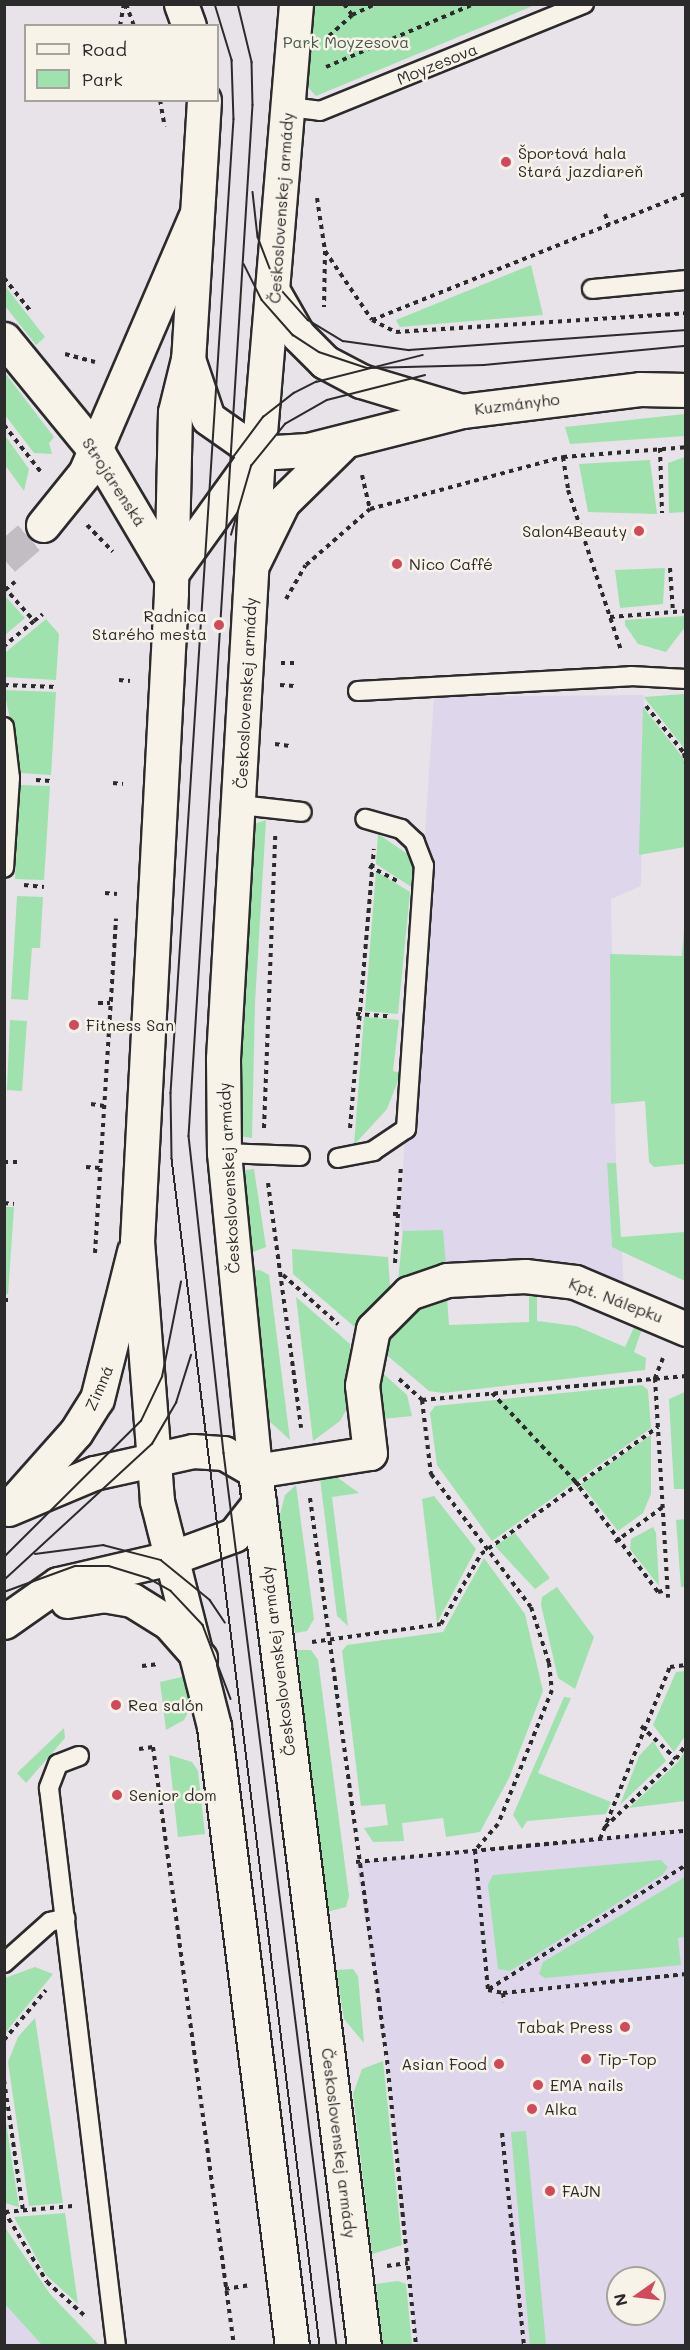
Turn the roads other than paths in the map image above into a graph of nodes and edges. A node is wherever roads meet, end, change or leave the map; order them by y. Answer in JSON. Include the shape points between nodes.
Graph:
{"nodes":[{"id":1,"x":181,"y":4,"type":"edge"},
{"id":2,"x":296,"y":4,"type":"edge"},
{"id":3,"x":584,"y":4,"type":"edge"},
{"id":4,"x":188,"y":24,"type":"edge"},
{"id":5,"x":204,"y":102,"type":"edge"},
{"id":6,"x":289,"y":106,"type":"junction"},
{"id":7,"x":201,"y":204,"type":"junction"},
{"id":8,"x":686,"y":280,"type":"edge"},
{"id":9,"x":592,"y":289,"type":"dead end"},
{"id":10,"x":275,"y":295,"type":"junction"},
{"id":11,"x":4,"y":339,"type":"edge"},
{"id":12,"x":188,"y":359,"type":"junction"},
{"id":13,"x":686,"y":390,"type":"edge"},
{"id":14,"x":462,"y":411,"type":"junction"},
{"id":15,"x":95,"y":450,"type":"junction"},
{"id":16,"x":356,"y":452,"type":"junction"},
{"id":17,"x":258,"y":453,"type":"junction"},
{"id":18,"x":43,"y":525,"type":"tunnel mouth"},
{"id":19,"x":254,"y":561,"type":"junction"},
{"id":20,"x":170,"y":575,"type":"junction"},
{"id":21,"x":686,"y":679,"type":"edge"},
{"id":22,"x":358,"y":691,"type":"dead end"},
{"id":23,"x":4,"y":727,"type":"edge"},
{"id":24,"x":240,"y":805,"type":"junction"},
{"id":25,"x":302,"y":812,"type":"dead end"},
{"id":26,"x":371,"y":820,"type":"road end"},
{"id":27,"x":4,"y":868,"type":"edge"},
{"id":28,"x":224,"y":1153,"type":"junction"},
{"id":29,"x":300,"y":1156,"type":"dead end"},
{"id":30,"x":342,"y":1159,"type":"road end"},
{"id":31,"x":136,"y":1241,"type":"junction"},
{"id":32,"x":681,"y":1327,"type":"edge"},
{"id":33,"x":152,"y":1458,"type":"junction"},
{"id":34,"x":255,"y":1471,"type":"junction"},
{"id":35,"x":259,"y":1503,"type":"junction"},
{"id":36,"x":6,"y":1510,"type":"edge"},
{"id":37,"x":171,"y":1558,"type":"junction"},
{"id":38,"x":17,"y":1614,"type":"edge"},
{"id":39,"x":200,"y":1658,"type":"junction"},
{"id":40,"x":79,"y":1756,"type":"dead end"},
{"id":41,"x":66,"y":1918,"type":"junction"},
{"id":42,"x":4,"y":1963,"type":"edge"},
{"id":43,"x":116,"y":2346,"type":"edge"},
{"id":44,"x":292,"y":2346,"type":"edge"},
{"id":45,"x":364,"y":2346,"type":"edge"}],
"edges":[{"from":1,"to":4,"type":"street"},
{"from":2,"to":6,"type":"street","name":"Československej armády"},
{"from":3,"to":6,"type":"lane","name":"Moyzesova","via":[[320,111]]},
{"from":5,"to":7,"type":"street"},
{"from":6,"to":10,"type":"street","name":"Československej armády"},
{"from":7,"to":12,"type":"street"},
{"from":7,"to":15,"type":"street"},
{"from":8,"to":9,"type":"lane"},
{"from":10,"to":14,"type":"street","via":[[298,335],[325,362],[361,381]]},
{"from":10,"to":17,"type":"street","name":"Československej armády"},
{"from":11,"to":15,"type":"street","name":"Strojárenská"},
{"from":12,"to":17,"type":"street","via":[[208,418]]},
{"from":12,"to":20,"type":"street","via":[[175,412]]},
{"from":13,"to":14,"type":"street","name":"Kuzmányho","via":[[640,390]]},
{"from":14,"to":16,"type":"street","name":"Kuzmányho"},
{"from":15,"to":18,"type":"street","via":[[66,503]]},
{"from":15,"to":20,"type":"street","name":"Strojárenská"},
{"from":16,"to":17,"type":"street","name":"Kuzmányho"},
{"from":16,"to":19,"type":"street","name":"Kuzmányho","via":[[312,469],[283,502]]},
{"from":17,"to":19,"type":"street","name":"Československej armády"},
{"from":17,"to":20,"type":"street"},
{"from":19,"to":24,"type":"street","name":"Československej armády"},
{"from":20,"to":31,"type":"street"},
{"from":21,"to":22,"type":"lane","via":[[631,676]]},
{"from":23,"to":27,"type":"lane","via":[[10,777]]},
{"from":24,"to":25,"type":"lane"},
{"from":24,"to":28,"type":"street","name":"Československej armády","via":[[223,1059]]},
{"from":26,"to":30,"type":"lane","via":[[409,835],[424,866],[406,1129],[382,1148]]},
{"from":28,"to":29,"type":"lane"},
{"from":28,"to":34,"type":"street","name":"Československej armády"},
{"from":31,"to":33,"type":"street"},
{"from":31,"to":36,"type":"street","name":"Zimná","via":[[97,1399],[76,1432]]},
{"from":32,"to":34,"type":"street","name":"Kpt. Nálepku","via":[[575,1282],[472,1276],[409,1293],[378,1321],[366,1348],[362,1385],[370,1453]]},
{"from":33,"to":34,"type":"street","name":"Zimná","via":[[224,1453]]},
{"from":33,"to":36,"type":"street","name":"Zimná","via":[[94,1473]]},
{"from":33,"to":37,"type":"street"},
{"from":34,"to":35,"type":"street","name":"Československej armády"},
{"from":35,"to":37,"type":"street","via":[[234,1535]]},
{"from":35,"to":45,"type":"street","name":"Československej armády"},
{"from":37,"to":38,"type":"street","via":[[58,1584],[40,1592]]},
{"from":37,"to":39,"type":"street"},
{"from":38,"to":39,"type":"street","via":[[103,1595],[126,1598],[169,1623]]},
{"from":39,"to":44,"type":"street","via":[[214,1726]]},
{"from":40,"to":41,"type":"lane","via":[[58,1764],[49,1788]]},
{"from":41,"to":42,"type":"lane","via":[[50,1922]]},
{"from":41,"to":43,"type":"lane"}]}
